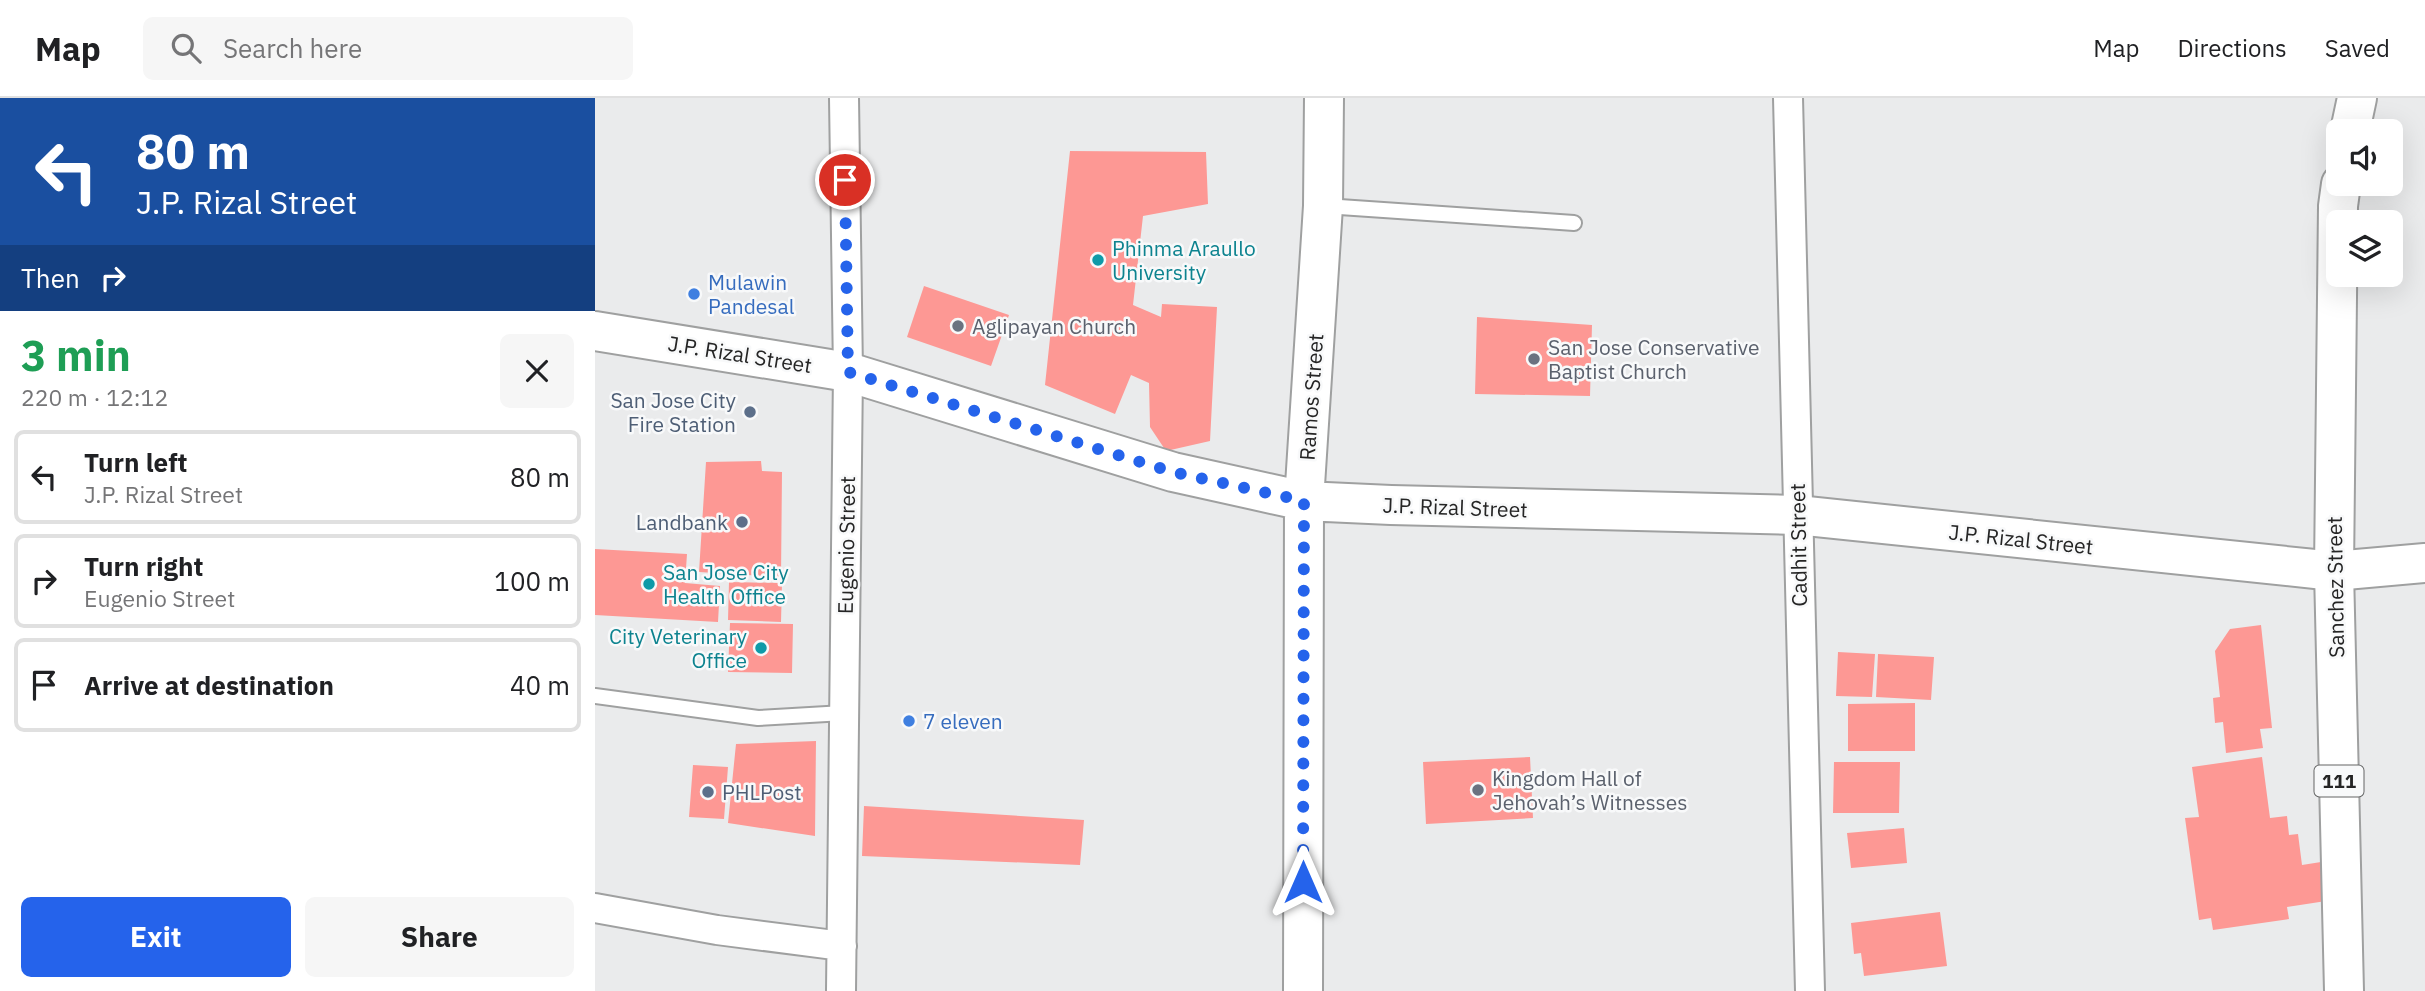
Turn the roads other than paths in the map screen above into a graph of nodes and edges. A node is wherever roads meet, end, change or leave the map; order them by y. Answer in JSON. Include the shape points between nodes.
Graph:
{"nodes":[{"id":1,"x":844,"y":98,"type":"edge"},
{"id":2,"x":1324,"y":98,"type":"edge"},
{"id":3,"x":1788,"y":98,"type":"edge"},
{"id":4,"x":2357,"y":98,"type":"edge"},
{"id":5,"x":2353,"y":119,"type":"edge"},
{"id":6,"x":2339,"y":196,"type":"edge"},
{"id":7,"x":1323,"y":206,"type":"junction"},
{"id":8,"x":1573,"y":223,"type":"dead end"},
{"id":9,"x":595,"y":331,"type":"edge"},
{"id":10,"x":848,"y":372,"type":"junction"},
{"id":11,"x":1304,"y":501,"type":"junction"},
{"id":12,"x":1797,"y":515,"type":"junction"},
{"id":13,"x":2425,"y":563,"type":"edge"},
{"id":14,"x":2334,"y":571,"type":"junction"},
{"id":15,"x":595,"y":696,"type":"edge"},
{"id":16,"x":844,"y":713,"type":"junction"},
{"id":17,"x":595,"y":908,"type":"edge"},
{"id":18,"x":842,"y":946,"type":"junction"},
{"id":19,"x":841,"y":991,"type":"edge"},
{"id":20,"x":1303,"y":991,"type":"edge"},
{"id":21,"x":1810,"y":991,"type":"edge"},
{"id":22,"x":2344,"y":991,"type":"edge"}],
"edges":[{"from":1,"to":10,"type":"street","name":"Eugenio Street"},
{"from":2,"to":7,"type":"street","name":"Ramos Street"},
{"from":3,"to":12,"type":"street","name":"Cadhit Street"},
{"from":4,"to":5,"type":"street"},
{"from":6,"to":14,"type":"street","name":"Sanchez Street","number":"111"},
{"from":7,"to":8,"type":"lane"},
{"from":7,"to":11,"type":"street","name":"Ramos Street"},
{"from":9,"to":10,"type":"street","name":"J.P. Rizal Street"},
{"from":10,"to":11,"type":"street","name":"J.P. Rizal Street","via":[[1173,472]]},
{"from":10,"to":16,"type":"street","name":"Eugenio Street"},
{"from":11,"to":12,"type":"street","name":"J.P. Rizal Street"},
{"from":11,"to":20,"type":"street","name":"Ramos Street"},
{"from":12,"to":14,"type":"street","name":"J.P. Rizal Street"},
{"from":12,"to":21,"type":"street","name":"Cadhit Street"},
{"from":13,"to":14,"type":"street","name":"J.P. Rizal Street"},
{"from":14,"to":22,"type":"street","name":"Sanchez Street","number":"111"},
{"from":15,"to":16,"type":"lane","via":[[758,718]]},
{"from":16,"to":18,"type":"street","name":"Eugenio Street"},
{"from":17,"to":18,"type":"street"},
{"from":18,"to":19,"type":"street","name":"Eugenio Street"}]}
